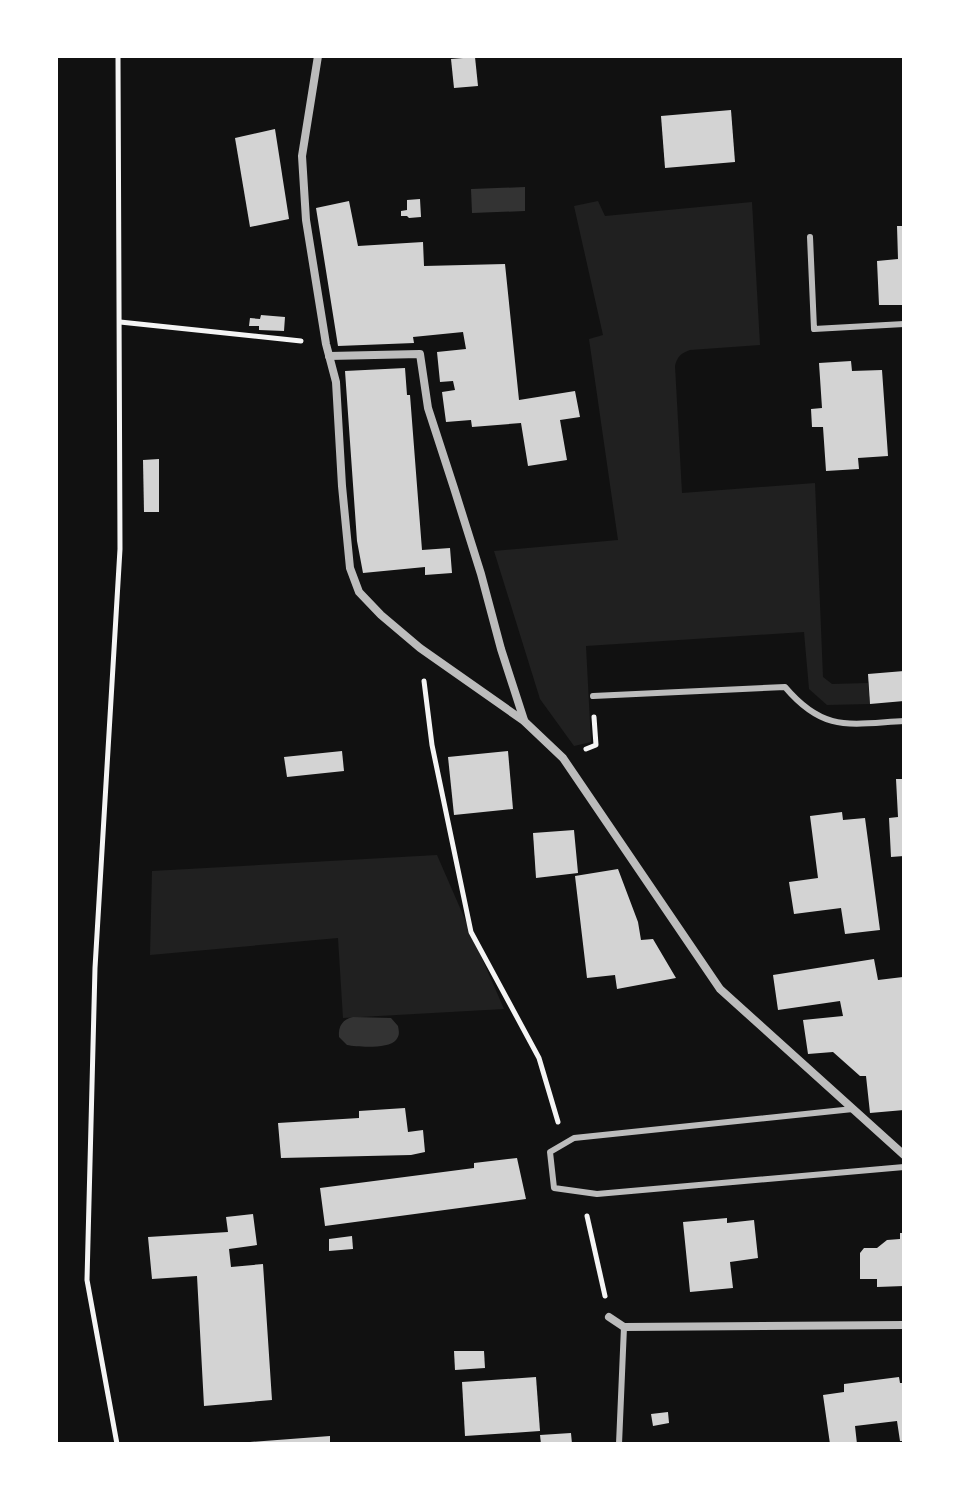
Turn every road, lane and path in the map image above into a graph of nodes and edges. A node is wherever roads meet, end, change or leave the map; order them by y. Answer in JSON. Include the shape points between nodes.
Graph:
{"nodes":[{"id":1,"x":118,"y":56,"type":"edge"},
{"id":2,"x":318,"y":56,"type":"edge"},
{"id":3,"x":810,"y":237,"type":"dead end"},
{"id":4,"x":120,"y":322,"type":"junction"},
{"id":5,"x":904,"y":324,"type":"edge"},
{"id":6,"x":326,"y":344,"type":"junction"},
{"id":7,"x":329,"y":356,"type":"junction"},
{"id":8,"x":420,"y":648,"type":"junction"},
{"id":9,"x":593,"y":696,"type":"joint"},
{"id":10,"x":524,"y":721,"type":"junction"},
{"id":11,"x":904,"y":721,"type":"edge"},
{"id":12,"x":563,"y":758,"type":"junction"},
{"id":13,"x":853,"y":1109,"type":"junction"},
{"id":14,"x":565,"y":1144,"type":"junction"},
{"id":15,"x":904,"y":1155,"type":"edge"},
{"id":16,"x":904,"y":1167,"type":"edge"},
{"id":17,"x":580,"y":1192,"type":"junction"},
{"id":18,"x":609,"y":1317,"type":"joint"},
{"id":19,"x":904,"y":1325,"type":"edge"},
{"id":20,"x":624,"y":1327,"type":"junction"},
{"id":21,"x":117,"y":1444,"type":"edge"},
{"id":22,"x":619,"y":1444,"type":"edge"}],
"edges":[{"from":1,"to":4,"type":"path"},
{"from":2,"to":6,"type":"street","via":[[302,156],[306,220]]},
{"from":3,"to":5,"type":"lane","via":[[814,329]]},
{"from":4,"to":6,"type":"path"},
{"from":4,"to":21,"type":"path","via":[[120,549],[95,968],[87,1280]]},
{"from":6,"to":7,"type":"street"},
{"from":7,"to":8,"type":"street","via":[[336,382],[350,568],[359,592]]},
{"from":7,"to":10,"type":"street","via":[[420,354],[428,408]]},
{"from":8,"to":10,"type":"street"},
{"from":8,"to":14,"type":"path","via":[[432,745],[471,932],[539,1058]]},
{"from":9,"to":11,"type":"lane","via":[[785,687],[825,720]]},
{"from":9,"to":12,"type":"path","via":[[596,745]]},
{"from":10,"to":12,"type":"street"},
{"from":12,"to":13,"type":"street","via":[[720,989]]},
{"from":13,"to":14,"type":"lane","via":[[574,1138]]},
{"from":13,"to":15,"type":"street"},
{"from":14,"to":17,"type":"lane","via":[[550,1152],[554,1188]]},
{"from":16,"to":17,"type":"lane"},
{"from":17,"to":18,"type":"path"},
{"from":18,"to":20,"type":"street"},
{"from":19,"to":20,"type":"street"},
{"from":20,"to":22,"type":"lane"}]}
